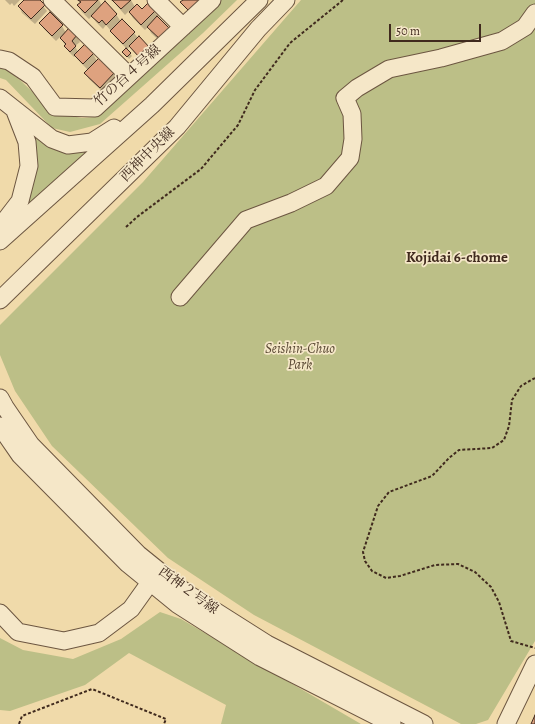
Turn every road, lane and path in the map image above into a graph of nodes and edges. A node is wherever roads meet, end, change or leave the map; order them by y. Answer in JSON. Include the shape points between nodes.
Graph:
{"nodes":[{"id":1,"x":52,"y":0,"type":"edge"},
{"id":2,"x":156,"y":0,"type":"edge"},
{"id":3,"x":212,"y":0,"type":"edge"},
{"id":4,"x":259,"y":0,"type":"edge"},
{"id":5,"x":286,"y":0,"type":"edge"},
{"id":6,"x":343,"y":0,"type":"edge"},
{"id":7,"x":535,"y":12,"type":"edge"},
{"id":8,"x":183,"y":27,"type":"junction"},
{"id":9,"x":0,"y":59,"type":"edge"},
{"id":10,"x":130,"y":76,"type":"junction"},
{"id":11,"x":0,"y":98,"type":"edge"},
{"id":12,"x":152,"y":105,"type":"junction"},
{"id":13,"x":14,"y":108,"type":"junction"},
{"id":14,"x":0,"y":227,"type":"edge"},
{"id":15,"x":126,"y":227,"type":"dead end"},
{"id":16,"x":0,"y":241,"type":"edge"},
{"id":17,"x":180,"y":297,"type":"dead end"},
{"id":18,"x":0,"y":300,"type":"edge"},
{"id":19,"x":535,"y":378,"type":"edge"},
{"id":20,"x":0,"y":398,"type":"edge"},
{"id":21,"x":0,"y":426,"type":"edge"},
{"id":22,"x":154,"y":576,"type":"junction"},
{"id":23,"x":0,"y":613,"type":"edge"},
{"id":24,"x":535,"y":648,"type":"edge"},
{"id":25,"x":535,"y":664,"type":"edge"},
{"id":26,"x":19,"y":724,"type":"edge"},
{"id":27,"x":164,"y":724,"type":"edge"},
{"id":28,"x":392,"y":724,"type":"edge"},
{"id":29,"x":424,"y":724,"type":"edge"},
{"id":30,"x":506,"y":724,"type":"edge"}],
"edges":[{"from":1,"to":10,"type":"street"},
{"from":2,"to":8,"type":"street"},
{"from":3,"to":8,"type":"street","name":"竹の台４号線"},
{"from":4,"to":12,"type":"street"},
{"from":5,"to":18,"type":"street","name":"西神中央線","via":[[258,29],[176,127]]},
{"from":6,"to":15,"type":"path","via":[[290,43],[255,90],[238,125],[201,169]]},
{"from":7,"to":17,"type":"street","via":[[525,27],[502,41],[389,69],[357,88],[346,98],[352,114],[353,139],[350,158],[326,186],[246,220]]},
{"from":8,"to":10,"type":"street","name":"竹の台４号線"},
{"from":9,"to":10,"type":"street","name":"竹の台４号線","via":[[9,61],[33,77],[55,107],[95,108]]},
{"from":11,"to":13,"type":"street"},
{"from":12,"to":13,"type":"street","via":[[92,142],[68,145],[52,139]]},
{"from":12,"to":16,"type":"street"},
{"from":13,"to":14,"type":"street","via":[[27,142],[29,166],[20,201]]},
{"from":19,"to":24,"type":"path","via":[[521,386],[512,400],[509,426],[504,440],[492,448],[459,450],[432,476],[389,492],[378,506],[362,552],[372,571],[386,578],[435,565],[458,564],[475,572],[491,587],[499,602],[511,641]]},
{"from":20,"to":22,"type":"street","name":"西神２号線","via":[[31,445],[138,554]]},
{"from":21,"to":22,"type":"street","name":"西神２号線","via":[[20,455],[128,564]]},
{"from":22,"to":23,"type":"street","via":[[131,609],[99,633],[64,641],[18,632]]},
{"from":22,"to":28,"type":"street","name":"西神２号線","via":[[177,604],[260,657]]},
{"from":22,"to":29,"type":"street","name":"西神２号線","via":[[185,592],[267,644]]},
{"from":25,"to":30,"type":"street"},
{"from":26,"to":27,"type":"path","via":[[22,716],[92,689],[166,719]]}]}
